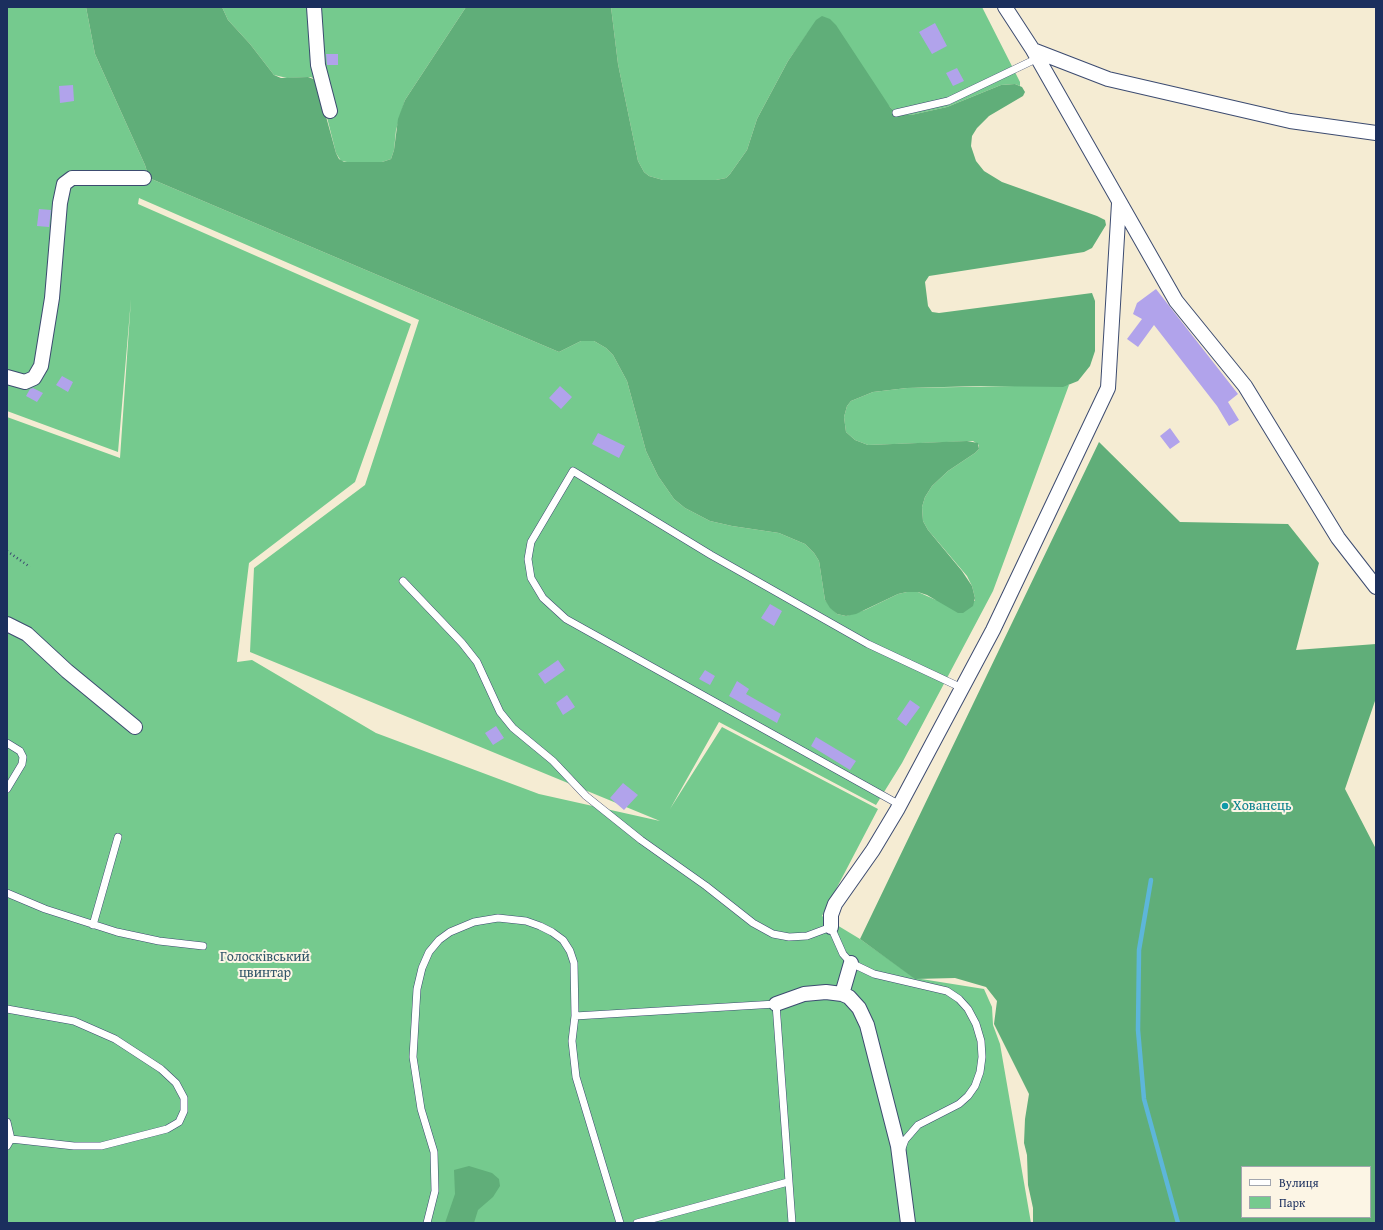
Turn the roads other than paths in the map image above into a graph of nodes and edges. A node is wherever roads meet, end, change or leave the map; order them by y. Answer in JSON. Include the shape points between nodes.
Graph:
{"nodes":[{"id":1,"x":314,"y":7,"type":"edge"},
{"id":2,"x":1005,"y":7,"type":"edge"},
{"id":3,"x":1036,"y":54,"type":"junction"},
{"id":4,"x":330,"y":111,"type":"dead end"},
{"id":5,"x":896,"y":113,"type":"dead end"},
{"id":6,"x":1376,"y":133,"type":"edge"},
{"id":7,"x":144,"y":178,"type":"dead end"},
{"id":8,"x":1119,"y":204,"type":"junction"},
{"id":9,"x":7,"y":377,"type":"edge"},
{"id":10,"x":403,"y":581,"type":"dead end"},
{"id":11,"x":1376,"y":588,"type":"edge"},
{"id":12,"x":7,"y":624,"type":"edge"},
{"id":13,"x":962,"y":688,"type":"junction"},
{"id":14,"x":135,"y":727,"type":"dead end"},
{"id":15,"x":7,"y":743,"type":"edge"},
{"id":16,"x":7,"y":789,"type":"edge"},
{"id":17,"x":900,"y":805,"type":"junction"},
{"id":18,"x":118,"y":837,"type":"dead end"},
{"id":19,"x":7,"y":892,"type":"edge"},
{"id":20,"x":93,"y":926,"type":"junction"},
{"id":21,"x":831,"y":927,"type":"junction"},
{"id":22,"x":203,"y":946,"type":"dead end"},
{"id":23,"x":851,"y":963,"type":"junction"},
{"id":24,"x":842,"y":994,"type":"junction"},
{"id":25,"x":776,"y":1004,"type":"junction"},
{"id":26,"x":7,"y":1009,"type":"edge"},
{"id":27,"x":575,"y":1016,"type":"junction"},
{"id":28,"x":7,"y":1122,"type":"edge"},
{"id":29,"x":11,"y":1139,"type":"junction"},
{"id":30,"x":7,"y":1146,"type":"edge"},
{"id":31,"x":900,"y":1157,"type":"junction"},
{"id":32,"x":788,"y":1182,"type":"junction"},
{"id":33,"x":427,"y":1223,"type":"edge"},
{"id":34,"x":620,"y":1223,"type":"edge"},
{"id":35,"x":637,"y":1223,"type":"edge"},
{"id":36,"x":792,"y":1223,"type":"edge"},
{"id":37,"x":908,"y":1223,"type":"edge"}],
"edges":[{"from":1,"to":4,"type":"street","via":[[317,59]]},
{"from":2,"to":3,"type":"street"},
{"from":3,"to":5,"type":"lane","via":[[948,101]]},
{"from":3,"to":6,"type":"street","via":[[1108,79],[1290,121]]},
{"from":3,"to":8,"type":"street"},
{"from":7,"to":9,"type":"street","via":[[80,177],[72,178],[64,184],[52,298],[41,366],[34,378],[25,382]]},
{"from":8,"to":11,"type":"street","via":[[1176,301],[1245,386],[1338,538]]},
{"from":8,"to":13,"type":"street","via":[[1108,388],[993,630]]},
{"from":10,"to":21,"type":"lane","via":[[477,662],[500,712],[513,728],[553,760],[592,801],[732,908],[773,934],[807,936]]},
{"from":12,"to":14,"type":"street","via":[[27,634]]},
{"from":13,"to":17,"type":"street"},
{"from":13,"to":17,"type":"lane","via":[[868,644],[711,555],[573,471],[531,542],[528,560],[531,578],[543,598],[566,619]]},
{"from":15,"to":16,"type":"lane","via":[[20,751],[23,757],[22,764]]},
{"from":17,"to":21,"type":"street","via":[[873,850],[835,904],[831,915]]},
{"from":18,"to":20,"type":"lane"},
{"from":19,"to":20,"type":"lane"},
{"from":20,"to":22,"type":"lane","via":[[159,941]]},
{"from":21,"to":23,"type":"lane","via":[[843,954]]},
{"from":23,"to":24,"type":"street"},
{"from":23,"to":31,"type":"lane","via":[[874,974],[947,992],[959,999],[976,1024],[981,1041],[982,1057],[975,1086],[959,1104],[918,1125],[905,1140]]},
{"from":24,"to":25,"type":"street","via":[[804,994]]},
{"from":24,"to":31,"type":"street","via":[[854,1002],[867,1025]]},
{"from":25,"to":27,"type":"lane"},
{"from":25,"to":32,"type":"lane"},
{"from":26,"to":29,"type":"lane","via":[[74,1020],[115,1039],[161,1069],[176,1083],[184,1098],[184,1112],[179,1122],[167,1129],[101,1146],[74,1146]]},
{"from":27,"to":33,"type":"lane","via":[[574,963],[570,950],[563,940],[540,926],[526,921],[498,918],[474,922],[450,932],[439,940],[430,952],[422,968],[417,989],[413,1057],[421,1109],[434,1152],[435,1191]]},
{"from":27,"to":34,"type":"lane","via":[[572,1041],[576,1077]]},
{"from":28,"to":29,"type":"lane"},
{"from":29,"to":30,"type":"lane"},
{"from":31,"to":37,"type":"street"},
{"from":32,"to":35,"type":"lane"},
{"from":32,"to":36,"type":"lane"}]}
